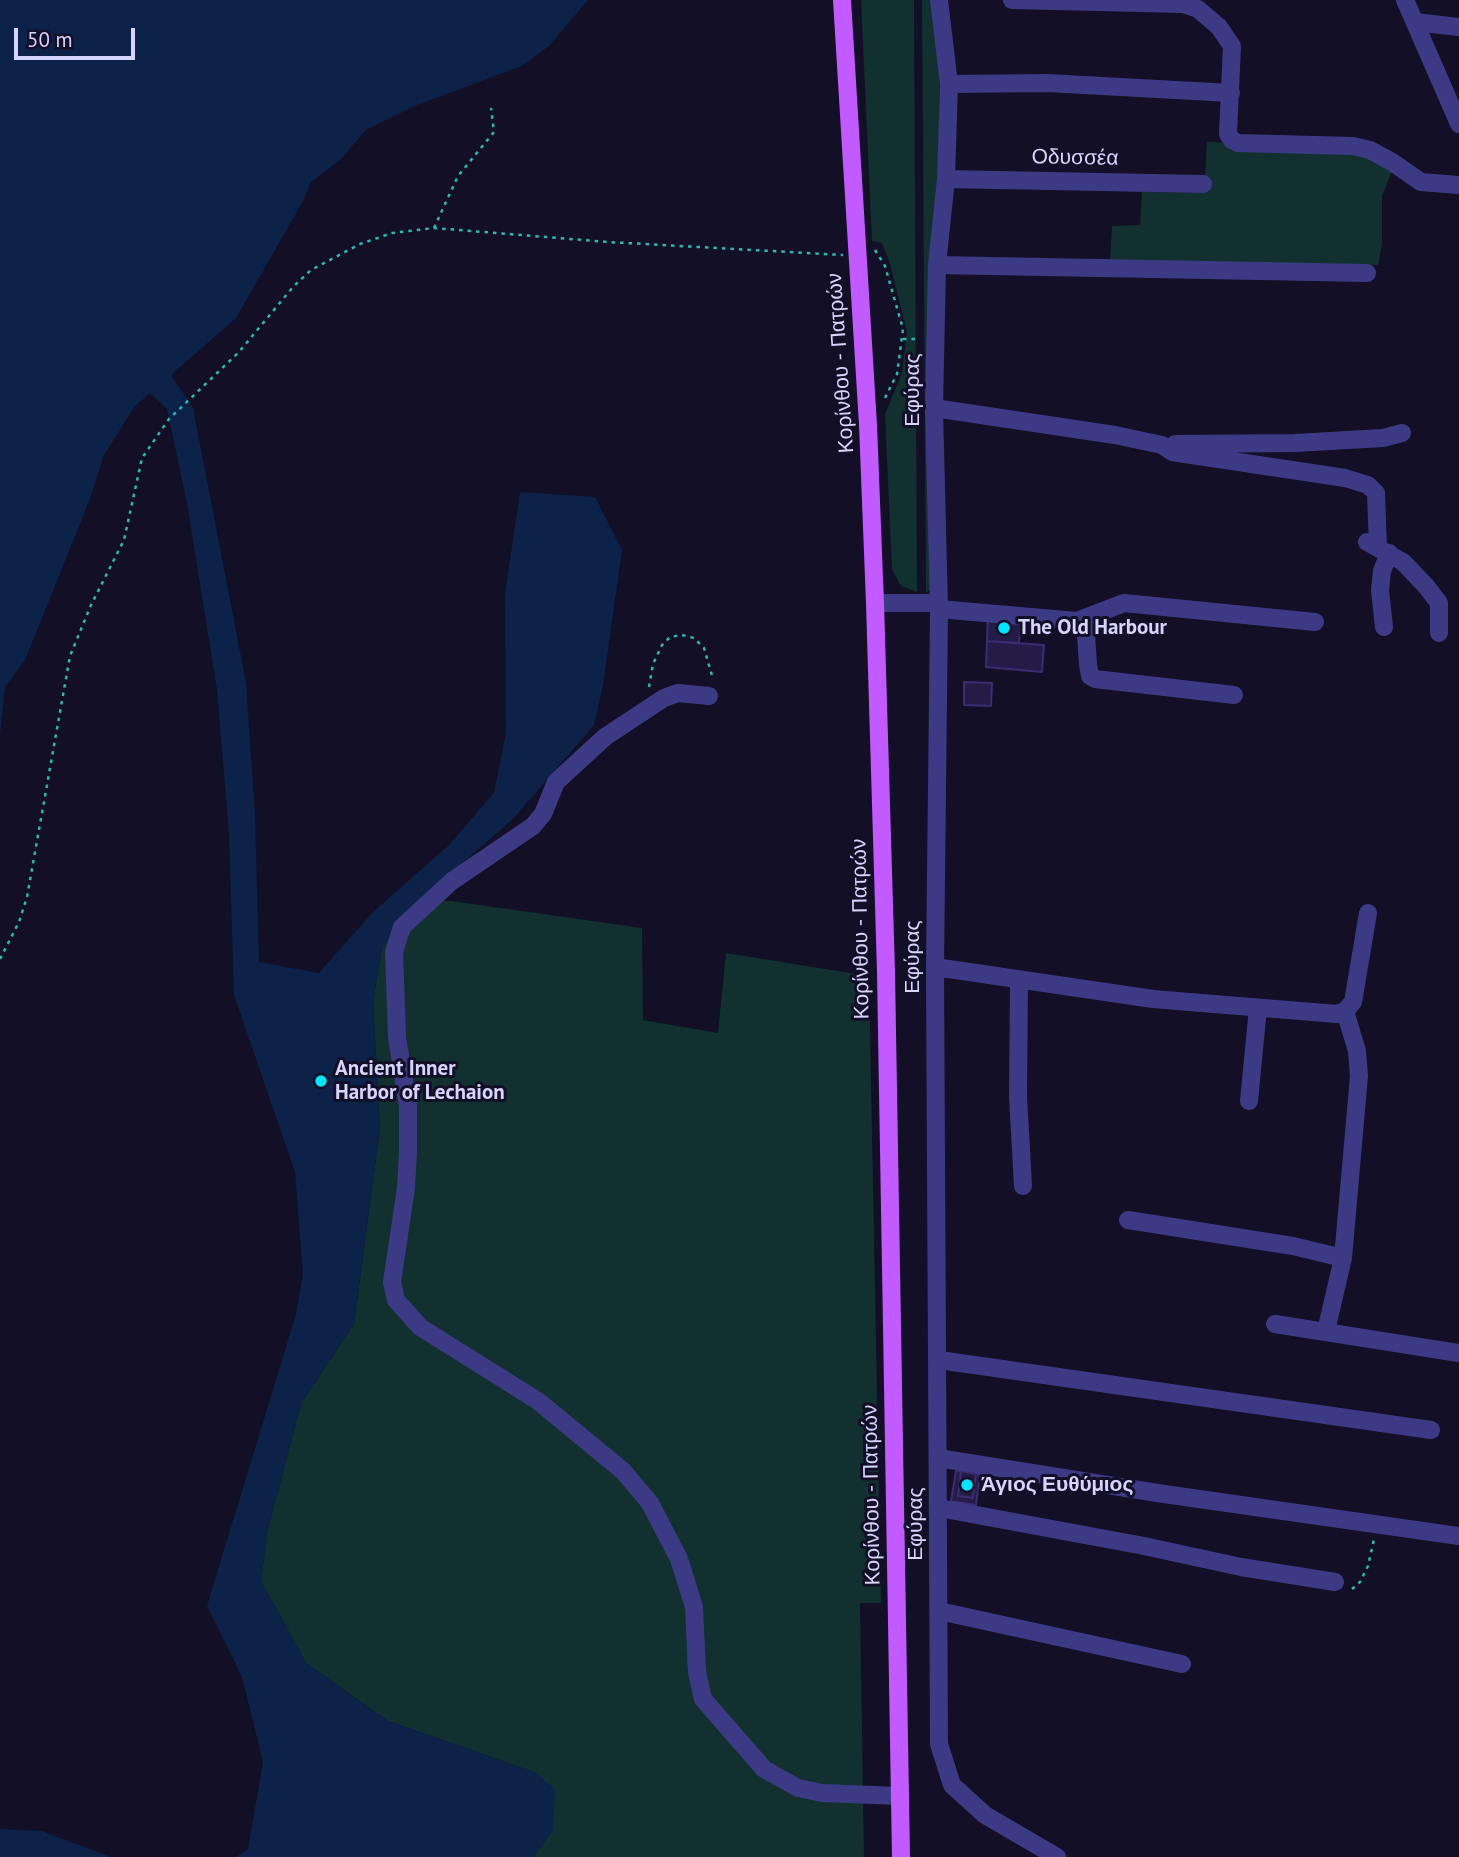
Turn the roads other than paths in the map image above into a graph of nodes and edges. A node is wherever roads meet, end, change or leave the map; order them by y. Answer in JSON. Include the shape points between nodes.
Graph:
{"nodes":[{"id":1,"x":842,"y":0,"type":"edge"},
{"id":2,"x":939,"y":0,"type":"edge"},
{"id":3,"x":1012,"y":0,"type":"edge"},
{"id":4,"x":1405,"y":0,"type":"edge"},
{"id":5,"x":1415,"y":22,"type":"junction"},
{"id":6,"x":1459,"y":27,"type":"edge"},
{"id":7,"x":949,"y":84,"type":"junction"},
{"id":8,"x":1231,"y":93,"type":"junction"},
{"id":9,"x":1458,"y":120,"type":"edge"},
{"id":10,"x":946,"y":178,"type":"junction"},
{"id":11,"x":1203,"y":184,"type":"dead end"},
{"id":12,"x":1459,"y":185,"type":"edge"},
{"id":13,"x":937,"y":265,"type":"junction"},
{"id":14,"x":1367,"y":273,"type":"dead end"},
{"id":15,"x":934,"y":408,"type":"junction"},
{"id":16,"x":1402,"y":433,"type":"dead end"},
{"id":17,"x":1162,"y":445,"type":"junction"},
{"id":18,"x":1378,"y":547,"type":"junction"},
{"id":19,"x":875,"y":603,"type":"junction"},
{"id":20,"x":939,"y":606,"type":"junction"},
{"id":21,"x":1085,"y":619,"type":"junction"},
{"id":22,"x":1315,"y":622,"type":"dead end"},
{"id":23,"x":1384,"y":627,"type":"dead end"},
{"id":24,"x":1439,"y":633,"type":"dead end"},
{"id":25,"x":1234,"y":695,"type":"dead end"},
{"id":26,"x":709,"y":696,"type":"road end"},
{"id":27,"x":1368,"y":913,"type":"dead end"},
{"id":28,"x":935,"y":967,"type":"junction"},
{"id":29,"x":1018,"y":979,"type":"junction"},
{"id":30,"x":1258,"y":1008,"type":"junction"},
{"id":31,"x":1345,"y":1011,"type":"junction"},
{"id":32,"x":1249,"y":1101,"type":"dead end"},
{"id":33,"x":1023,"y":1186,"type":"dead end"},
{"id":34,"x":1128,"y":1220,"type":"dead end"},
{"id":35,"x":1343,"y":1258,"type":"junction"},
{"id":36,"x":1275,"y":1324,"type":"dead end"},
{"id":37,"x":1326,"y":1331,"type":"junction"},
{"id":38,"x":1459,"y":1353,"type":"edge"},
{"id":39,"x":939,"y":1360,"type":"junction"},
{"id":40,"x":1430,"y":1430,"type":"dead end"},
{"id":41,"x":939,"y":1458,"type":"junction"},
{"id":42,"x":939,"y":1508,"type":"junction"},
{"id":43,"x":1459,"y":1535,"type":"edge"},
{"id":44,"x":1335,"y":1582,"type":"road end"},
{"id":45,"x":939,"y":1611,"type":"junction"},
{"id":46,"x":1182,"y":1664,"type":"dead end"},
{"id":47,"x":900,"y":1796,"type":"junction"},
{"id":48,"x":901,"y":1857,"type":"edge"},
{"id":49,"x":1057,"y":1857,"type":"edge"}],
"edges":[{"from":1,"to":19,"type":"main road","name":"Κορίνθου - Πατρών"},
{"from":2,"to":7,"type":"street","name":"Εφύρας"},
{"from":3,"to":8,"type":"street","via":[[1183,4],[1198,9],[1231,41]]},
{"from":4,"to":5,"type":"street"},
{"from":5,"to":6,"type":"street"},
{"from":5,"to":9,"type":"street"},
{"from":7,"to":8,"type":"street","via":[[1047,82]]},
{"from":7,"to":10,"type":"street","name":"Εφύρας"},
{"from":8,"to":12,"type":"street","via":[[1228,134],[1238,143],[1353,146],[1381,156],[1421,182]]},
{"from":10,"to":11,"type":"street","name":"Οδυσσέα"},
{"from":10,"to":13,"type":"street","name":"Εφύρας"},
{"from":13,"to":14,"type":"street"},
{"from":13,"to":15,"type":"street","name":"Εφύρας"},
{"from":15,"to":17,"type":"street"},
{"from":15,"to":20,"type":"street","name":"Εφύρας"},
{"from":16,"to":17,"type":"street","via":[[1295,443]]},
{"from":17,"to":18,"type":"street","via":[[1172,452],[1368,485],[1376,493]]},
{"from":18,"to":23,"type":"street"},
{"from":18,"to":24,"type":"street","via":[[1403,562],[1439,603]]},
{"from":19,"to":20,"type":"street"},
{"from":19,"to":47,"type":"main road","name":"Κορίνθου - Πατρών"},
{"from":20,"to":21,"type":"street"},
{"from":20,"to":28,"type":"street","name":"Εφύρας"},
{"from":21,"to":22,"type":"street","via":[[1124,603]]},
{"from":21,"to":25,"type":"street","via":[[1090,676],[1095,679]]},
{"from":26,"to":47,"type":"street","via":[[678,693],[664,698],[605,737],[556,782],[533,826],[452,881],[402,927],[394,952],[394,975],[397,1037],[408,1106],[408,1152],[392,1282],[396,1300],[420,1327],[538,1401],[614,1462],[650,1503],[679,1559],[694,1607],[703,1699],[764,1769],[798,1788],[822,1793]]},
{"from":27,"to":31,"type":"street","via":[[1353,1002]]},
{"from":28,"to":29,"type":"street"},
{"from":28,"to":39,"type":"street","name":"Εφύρας"},
{"from":29,"to":30,"type":"street","via":[[1153,999]]},
{"from":29,"to":33,"type":"street"},
{"from":30,"to":31,"type":"street"},
{"from":30,"to":32,"type":"street"},
{"from":31,"to":35,"type":"street","via":[[1359,1076]]},
{"from":34,"to":35,"type":"street"},
{"from":35,"to":37,"type":"street"},
{"from":36,"to":37,"type":"street"},
{"from":37,"to":38,"type":"street"},
{"from":39,"to":40,"type":"street"},
{"from":39,"to":41,"type":"street","name":"Εφύρας"},
{"from":41,"to":42,"type":"street","name":"Εφύρας"},
{"from":41,"to":43,"type":"street"},
{"from":42,"to":44,"type":"street"},
{"from":42,"to":45,"type":"street","name":"Εφύρας"},
{"from":45,"to":46,"type":"street"},
{"from":45,"to":49,"type":"street","name":"Εφύρας","via":[[939,1744],[952,1785],[985,1815]]},
{"from":47,"to":48,"type":"main road","name":"Κορίνθου - Πατρών"}]}
